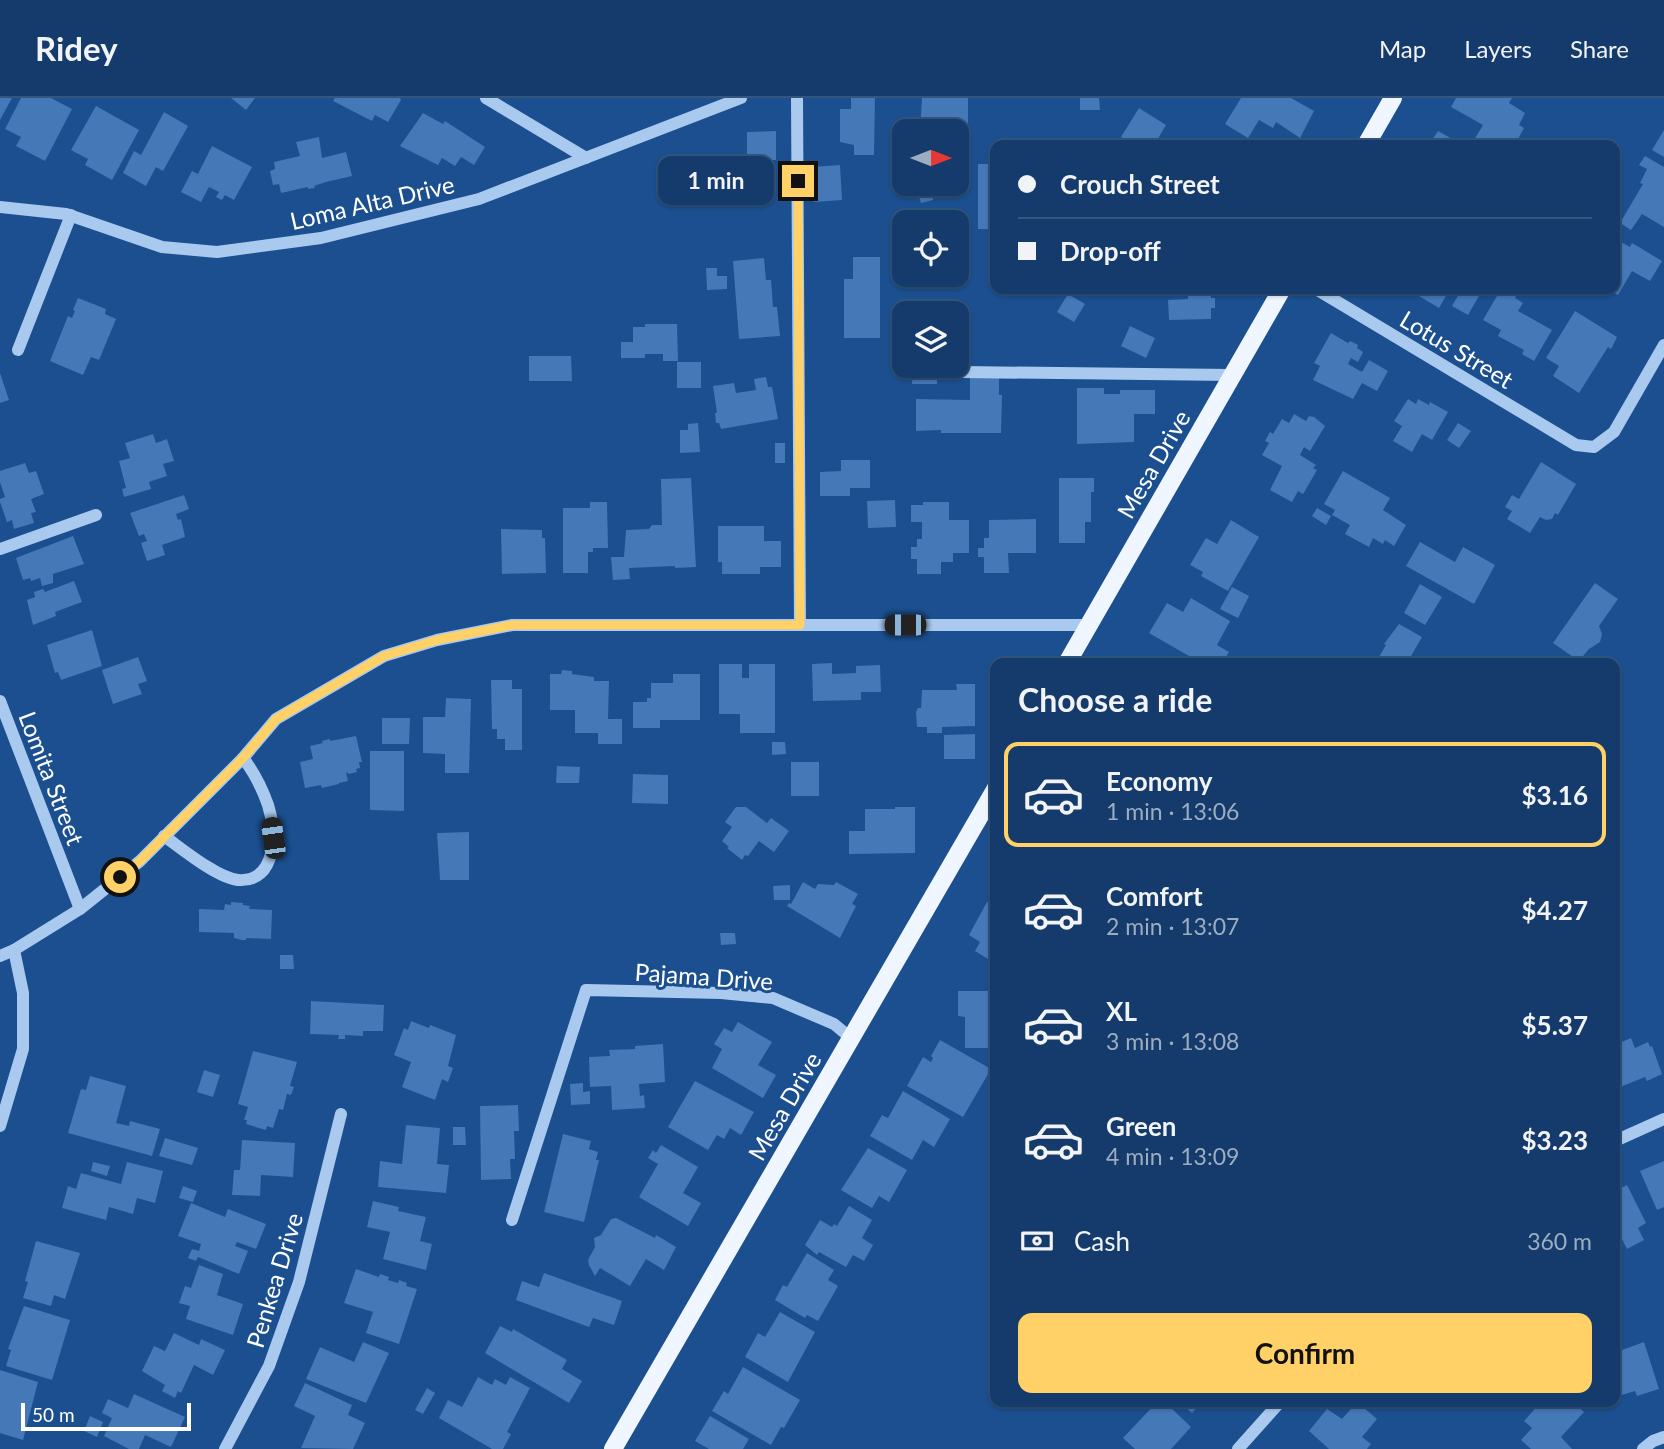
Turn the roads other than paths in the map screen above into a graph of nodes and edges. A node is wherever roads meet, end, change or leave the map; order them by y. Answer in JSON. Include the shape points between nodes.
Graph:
{"nodes":[{"id":1,"x":486,"y":98,"type":"edge"},
{"id":2,"x":741,"y":98,"type":"edge"},
{"id":3,"x":797,"y":98,"type":"edge"},
{"id":4,"x":1393,"y":98,"type":"edge"},
{"id":5,"x":1369,"y":140,"type":"edge"},
{"id":6,"x":586,"y":158,"type":"junction"},
{"id":7,"x":0,"y":207,"type":"edge"},
{"id":8,"x":71,"y":215,"type":"junction"},
{"id":9,"x":1279,"y":294,"type":"edge"},
{"id":10,"x":1324,"y":294,"type":"edge"},
{"id":11,"x":1664,"y":345,"type":"edge"},
{"id":12,"x":18,"y":350,"type":"dead end"},
{"id":13,"x":969,"y":372,"type":"edge"},
{"id":14,"x":1232,"y":375,"type":"junction"},
{"id":15,"x":96,"y":515,"type":"dead end"},
{"id":16,"x":0,"y":549,"type":"edge"},
{"id":17,"x":800,"y":625,"type":"junction"},
{"id":18,"x":1089,"y":625,"type":"junction"},
{"id":19,"x":1070,"y":658,"type":"edge"},
{"id":20,"x":0,"y":701,"type":"edge"},
{"id":21,"x":243,"y":758,"type":"junction"},
{"id":22,"x":990,"y":798,"type":"edge"},
{"id":23,"x":164,"y":836,"type":"junction"},
{"id":24,"x":80,"y":909,"type":"junction"},
{"id":25,"x":15,"y":950,"type":"junction"},
{"id":26,"x":0,"y":956,"type":"edge"},
{"id":27,"x":852,"y":1039,"type":"junction"},
{"id":28,"x":341,"y":1114,"type":"dead end"},
{"id":29,"x":1664,"y":1119,"type":"edge"},
{"id":30,"x":0,"y":1126,"type":"edge"},
{"id":31,"x":1620,"y":1139,"type":"edge"},
{"id":32,"x":512,"y":1220,"type":"dead end"},
{"id":33,"x":1276,"y":1407,"type":"edge"},
{"id":34,"x":1664,"y":1437,"type":"edge"},
{"id":35,"x":225,"y":1449,"type":"edge"},
{"id":36,"x":613,"y":1449,"type":"edge"},
{"id":37,"x":1238,"y":1449,"type":"edge"},
{"id":38,"x":1643,"y":1449,"type":"edge"}],
"edges":[{"from":1,"to":6,"type":"street"},
{"from":2,"to":6,"type":"street","name":"Loma Alta Drive"},
{"from":3,"to":17,"type":"street"},
{"from":4,"to":5,"type":"main road"},
{"from":6,"to":8,"type":"street","name":"Loma Alta Drive","via":[[479,199],[321,238],[218,252],[162,247]]},
{"from":7,"to":8,"type":"street","name":"Loma Alta Drive"},
{"from":8,"to":12,"type":"street"},
{"from":9,"to":14,"type":"main road","name":"Mesa Drive"},
{"from":10,"to":11,"type":"street","name":"Lotus Street","via":[[1576,445],[1594,447],[1614,432]]},
{"from":13,"to":14,"type":"street"},
{"from":14,"to":18,"type":"main road","name":"Mesa Drive"},
{"from":15,"to":16,"type":"street"},
{"from":17,"to":18,"type":"street"},
{"from":17,"to":21,"type":"street","via":[[512,625],[437,640],[384,656],[276,719]]},
{"from":18,"to":19,"type":"main road","name":"Mesa Drive"},
{"from":20,"to":24,"type":"street","name":"Lomita Street"},
{"from":21,"to":23,"type":"street"},
{"from":21,"to":23,"type":"street","via":[[269,808],[273,838],[264,871],[236,880],[201,863]]},
{"from":22,"to":27,"type":"main road","name":"Mesa Drive"},
{"from":23,"to":24,"type":"street"},
{"from":24,"to":25,"type":"street"},
{"from":25,"to":26,"type":"street"},
{"from":25,"to":30,"type":"street","via":[[23,993],[23,1049]]},
{"from":27,"to":32,"type":"street","name":"Pajama Drive","via":[[834,1024],[773,998],[586,990]]},
{"from":27,"to":36,"type":"main road","name":"Mesa Drive"},
{"from":28,"to":35,"type":"street","name":"Penkea Drive","via":[[299,1282],[269,1366]]},
{"from":29,"to":31,"type":"street"},
{"from":33,"to":37,"type":"street"},
{"from":34,"to":38,"type":"street"}]}
